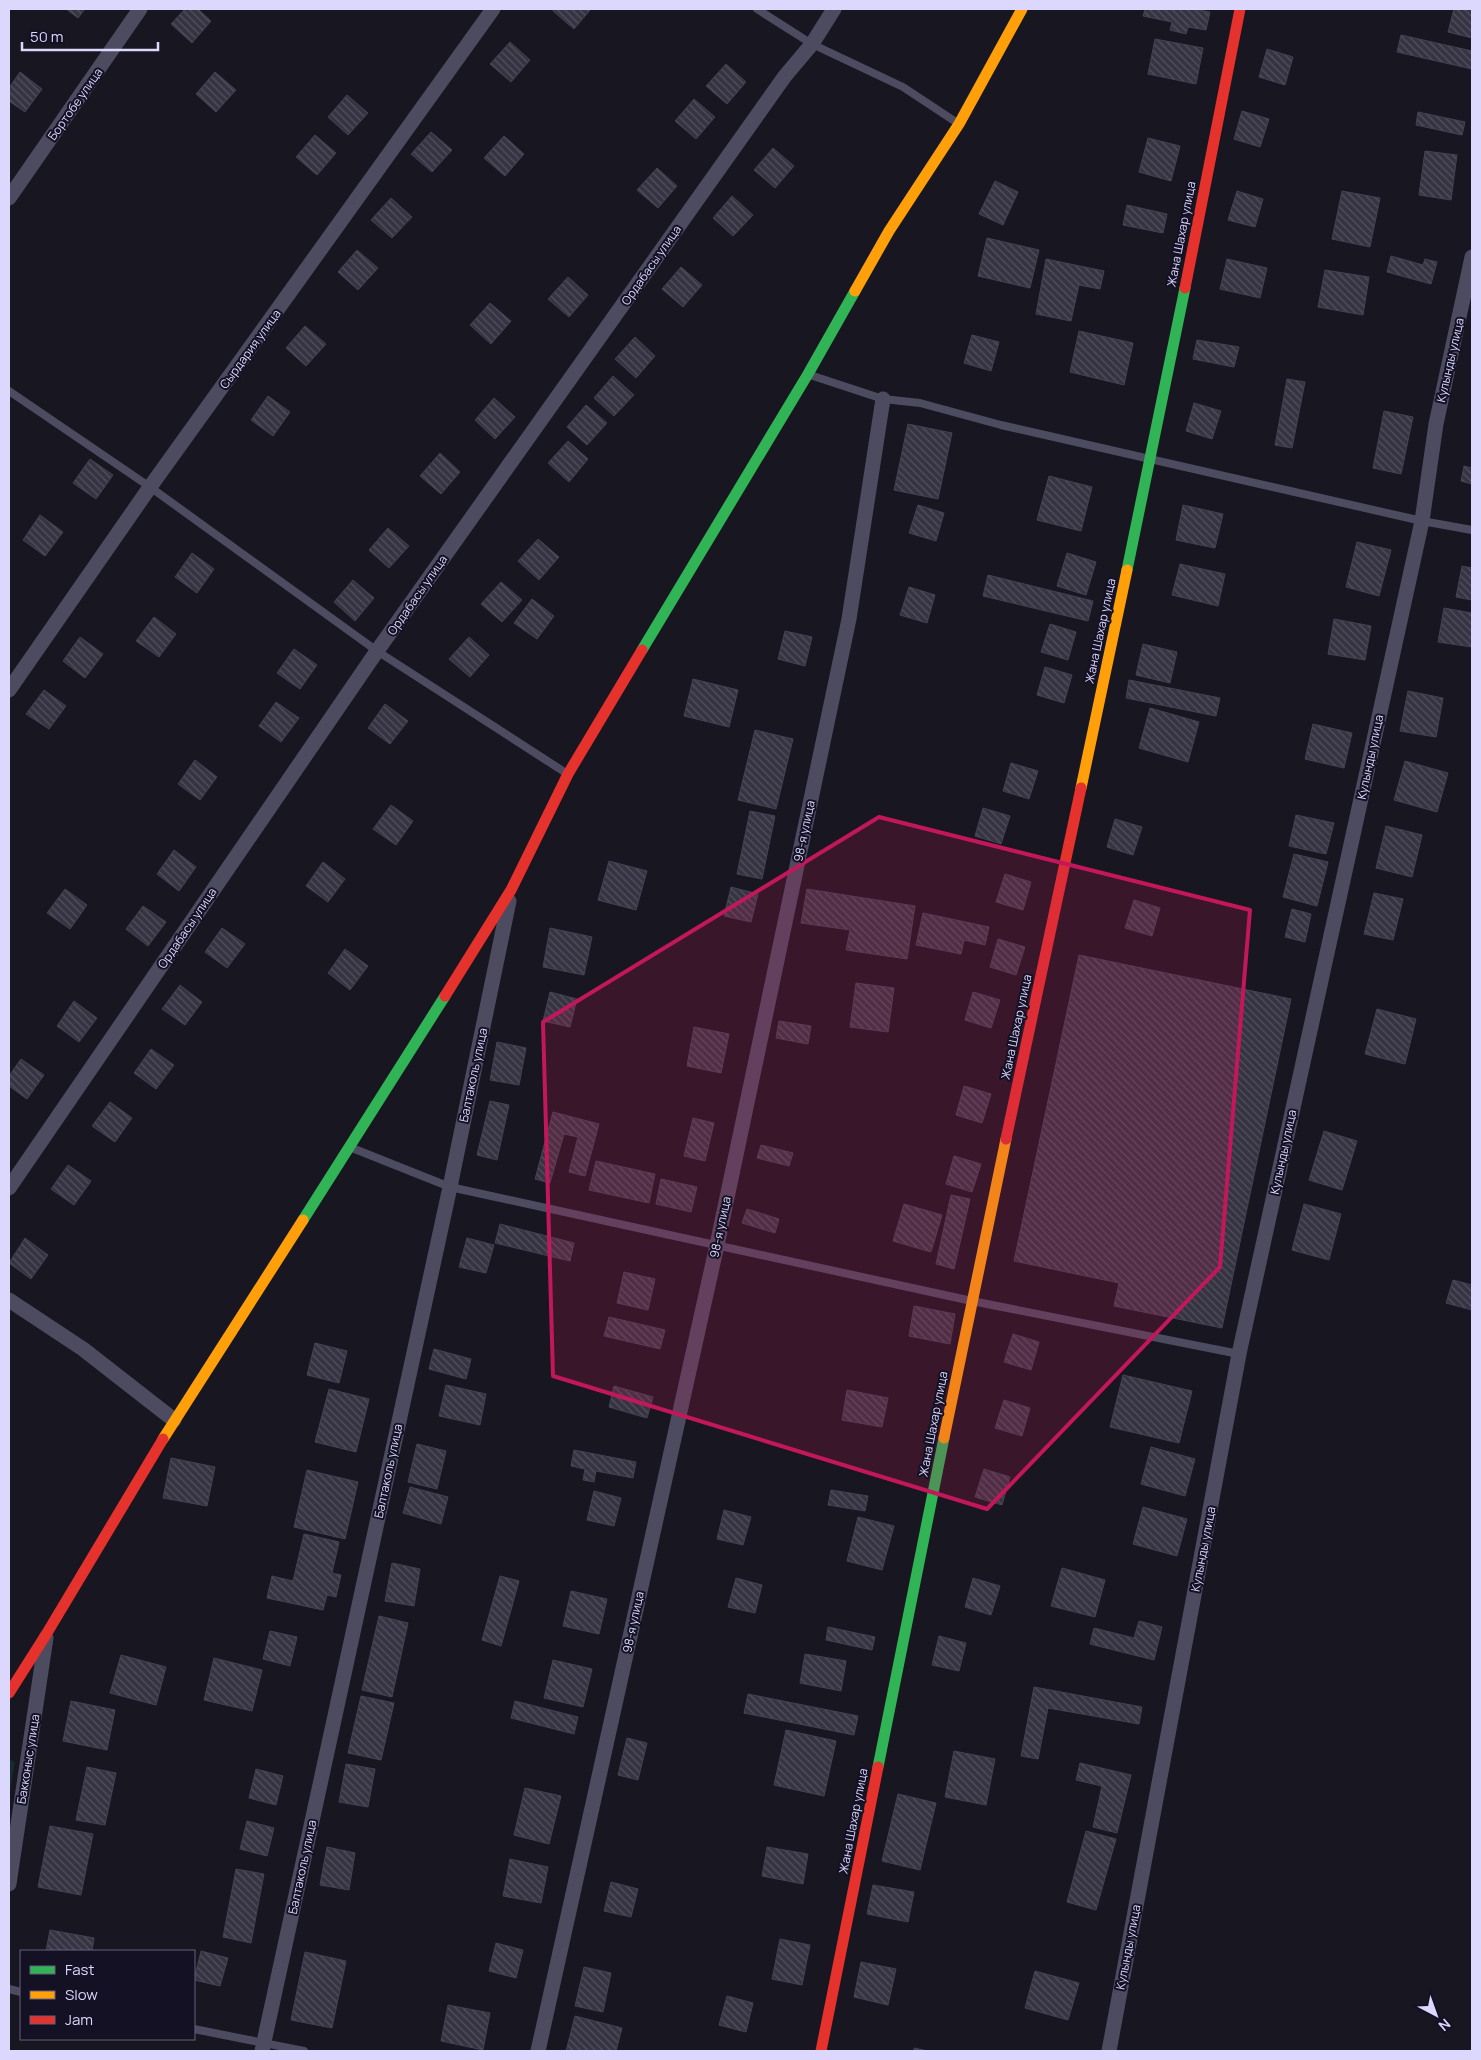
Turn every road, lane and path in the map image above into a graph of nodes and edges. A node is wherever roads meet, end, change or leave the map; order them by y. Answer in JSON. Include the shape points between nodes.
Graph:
{"nodes":[{"id":1,"x":140,"y":9,"type":"edge"},
{"id":2,"x":493,"y":9,"type":"edge"},
{"id":3,"x":757,"y":9,"type":"edge"},
{"id":4,"x":834,"y":9,"type":"edge"},
{"id":5,"x":1022,"y":9,"type":"edge"},
{"id":6,"x":1240,"y":9,"type":"edge"},
{"id":7,"x":812,"y":44,"type":"junction"},
{"id":8,"x":959,"y":124,"type":"junction"},
{"id":9,"x":9,"y":198,"type":"edge"},
{"id":10,"x":1472,"y":257,"type":"edge"},
{"id":11,"x":808,"y":374,"type":"junction"},
{"id":12,"x":9,"y":391,"type":"edge"},
{"id":13,"x":883,"y":399,"type":"junction"},
{"id":14,"x":1151,"y":460,"type":"junction"},
{"id":15,"x":150,"y":487,"type":"junction"},
{"id":16,"x":1422,"y":521,"type":"junction"},
{"id":17,"x":1472,"y":530,"type":"edge"},
{"id":18,"x":377,"y":651,"type":"junction"},
{"id":19,"x":9,"y":690,"type":"edge"},
{"id":20,"x":568,"y":774,"type":"junction"},
{"id":21,"x":511,"y":890,"type":"junction"},
{"id":22,"x":350,"y":1147,"type":"junction"},
{"id":23,"x":450,"y":1187,"type":"junction"},
{"id":24,"x":9,"y":1188,"type":"edge"},
{"id":25,"x":717,"y":1245,"type":"junction"},
{"id":26,"x":9,"y":1300,"type":"edge"},
{"id":27,"x":972,"y":1302,"type":"junction"},
{"id":28,"x":1239,"y":1354,"type":"junction"},
{"id":29,"x":174,"y":1420,"type":"junction"},
{"id":30,"x":47,"y":1633,"type":"junction"},
{"id":31,"x":9,"y":1693,"type":"edge"},
{"id":32,"x":9,"y":1884,"type":"edge"},
{"id":33,"x":195,"y":2029,"type":"edge"},
{"id":34,"x":263,"y":2047,"type":"edge"},
{"id":35,"x":304,"y":2051,"type":"edge"},
{"id":36,"x":538,"y":2051,"type":"edge"},
{"id":37,"x":821,"y":2051,"type":"edge"},
{"id":38,"x":1109,"y":2051,"type":"edge"}],
"edges":[{"from":1,"to":9,"type":"street","name":"Бортобе улица"},
{"from":2,"to":15,"type":"street","name":"Сырдария улица"},
{"from":3,"to":7,"type":"lane"},
{"from":4,"to":7,"type":"street","name":"Ордабасы улица"},
{"from":5,"to":8,"type":"street"},
{"from":6,"to":14,"type":"street","name":"Жана Шахар улица"},
{"from":7,"to":8,"type":"lane","via":[[903,87]]},
{"from":7,"to":18,"type":"street","name":"Ордабасы улица","via":[[784,76]]},
{"from":8,"to":11,"type":"street","via":[[889,231]]},
{"from":10,"to":16,"type":"street","name":"Кулынды улица","via":[[1436,424]]},
{"from":11,"to":13,"type":"lane"},
{"from":11,"to":20,"type":"street"},
{"from":12,"to":15,"type":"lane"},
{"from":13,"to":14,"type":"lane","via":[[920,403]]},
{"from":13,"to":25,"type":"street","name":"98-я улица","via":[[848,619]]},
{"from":14,"to":16,"type":"lane"},
{"from":14,"to":27,"type":"street","name":"Жана Шахар улица"},
{"from":15,"to":18,"type":"lane"},
{"from":15,"to":19,"type":"street","name":"Сырдария улица"},
{"from":16,"to":17,"type":"lane"},
{"from":16,"to":28,"type":"street","name":"Кулынды улица"},
{"from":18,"to":20,"type":"lane"},
{"from":18,"to":24,"type":"street","name":"Ордабасы улица"},
{"from":20,"to":21,"type":"street"},
{"from":21,"to":22,"type":"street"},
{"from":21,"to":23,"type":"street","name":"Балтаколь улица"},
{"from":22,"to":23,"type":"lane"},
{"from":22,"to":29,"type":"street"},
{"from":23,"to":25,"type":"lane"},
{"from":23,"to":34,"type":"street","name":"Балтаколь улица"},
{"from":25,"to":27,"type":"lane"},
{"from":25,"to":36,"type":"street","name":"98-я улица"},
{"from":26,"to":29,"type":"street","via":[[83,1349]]},
{"from":27,"to":28,"type":"lane"},
{"from":27,"to":37,"type":"street","name":"Жана Шахар улица"},
{"from":28,"to":38,"type":"street","name":"Кулынды улица"},
{"from":29,"to":30,"type":"street"},
{"from":30,"to":31,"type":"street"},
{"from":30,"to":32,"type":"street","name":"Бакконыс улица"},
{"from":33,"to":34,"type":"lane"},
{"from":34,"to":35,"type":"lane"}]}
